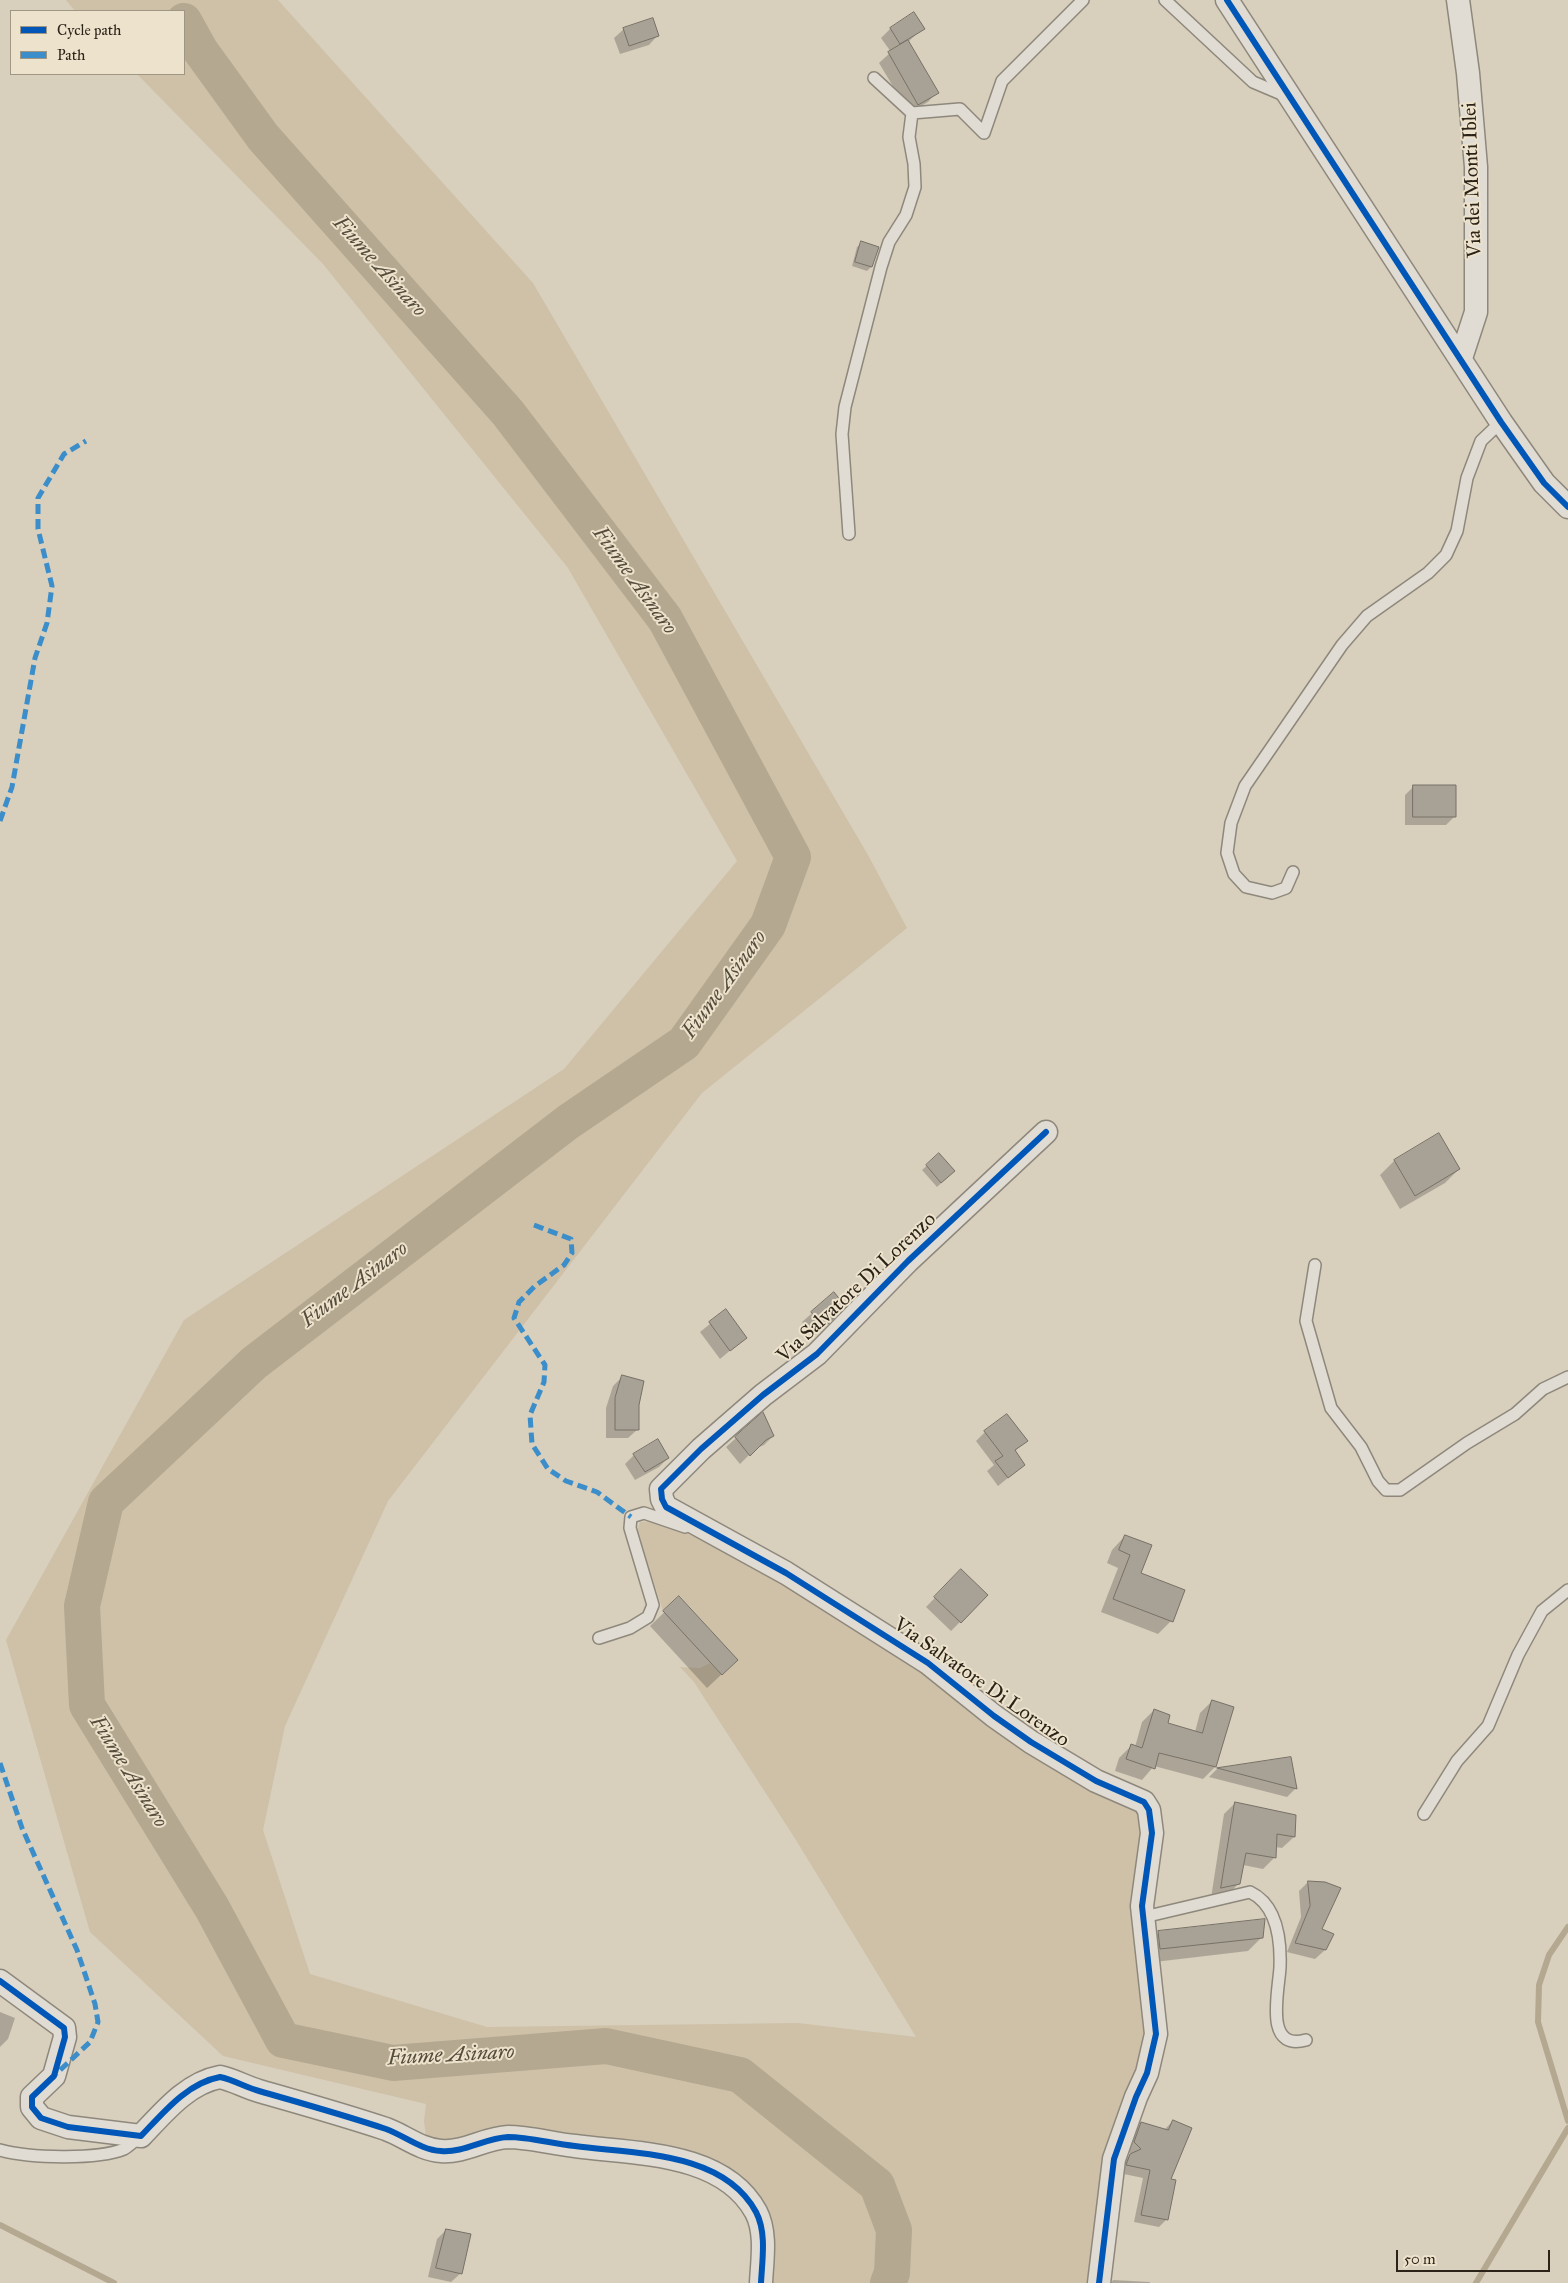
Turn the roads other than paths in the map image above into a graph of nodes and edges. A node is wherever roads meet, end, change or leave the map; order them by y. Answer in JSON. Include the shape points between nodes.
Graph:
{"nodes":[{"id":1,"x":1083,"y":0,"type":"edge"},
{"id":2,"x":1166,"y":0,"type":"edge"},
{"id":3,"x":1227,"y":0,"type":"edge"},
{"id":4,"x":1458,"y":0,"type":"edge"},
{"id":5,"x":874,"y":78,"type":"dead end"},
{"id":6,"x":1292,"y":99,"type":"junction"},
{"id":7,"x":912,"y":113,"type":"junction"},
{"id":8,"x":1461,"y":358,"type":"junction"},
{"id":9,"x":1501,"y":422,"type":"junction"},
{"id":10,"x":1565,"y":500,"type":"edge"},
{"id":11,"x":849,"y":534,"type":"dead end"},
{"id":12,"x":1293,"y":872,"type":"dead end"},
{"id":13,"x":1046,"y":1132,"type":"dead end"},
{"id":14,"x":1315,"y":1265,"type":"dead end"},
{"id":15,"x":1568,"y":1377,"type":"edge"},
{"id":16,"x":729,"y":1543,"type":"junction"},
{"id":17,"x":1568,"y":1590,"type":"edge"},
{"id":18,"x":599,"y":1638,"type":"dead end"},
{"id":19,"x":1424,"y":1814,"type":"dead end"},
{"id":20,"x":1144,"y":1917,"type":"junction"},
{"id":21,"x":0,"y":1981,"type":"edge"},
{"id":22,"x":1306,"y":2040,"type":"dead end"},
{"id":23,"x":140,"y":2136,"type":"junction"},
{"id":24,"x":0,"y":2150,"type":"edge"},
{"id":25,"x":761,"y":2283,"type":"edge"},
{"id":26,"x":1099,"y":2283,"type":"edge"}],
"edges":[{"from":1,"to":7,"type":"lane","via":[[1002,81],[984,133],[960,109]]},
{"from":2,"to":6,"type":"lane","via":[[1254,82]]},
{"from":3,"to":6,"type":"street"},
{"from":4,"to":8,"type":"street","name":"Via dei Monti Iblei","via":[[1476,167],[1476,312]]},
{"from":5,"to":7,"type":"lane"},
{"from":6,"to":8,"type":"street"},
{"from":7,"to":11,"type":"lane","via":[[909,137],[915,187],[906,215],[889,242],[881,267],[845,407],[842,434]]},
{"from":8,"to":9,"type":"street"},
{"from":9,"to":10,"type":"street","via":[[1544,483]]},
{"from":9,"to":12,"type":"lane","via":[[1480,441],[1467,478],[1457,531],[1446,555],[1428,574],[1367,616],[1342,645],[1245,786],[1231,823],[1227,853],[1234,874],[1246,887],[1272,893],[1286,888]]},
{"from":13,"to":16,"type":"street","name":"Via Salvatore Di Lorenzo","via":[[908,1261],[817,1354],[762,1394],[661,1489],[666,1507]]},
{"from":14,"to":15,"type":"lane","via":[[1306,1321],[1332,1408],[1361,1447],[1386,1490],[1400,1490],[1515,1414],[1543,1389]]},
{"from":16,"to":18,"type":"lane","via":[[644,1513],[631,1517],[630,1528],[653,1605],[648,1617],[630,1628]]},
{"from":16,"to":20,"type":"street","name":"Via Salvatore Di Lorenzo","via":[[786,1573],[928,1663],[1031,1742],[1096,1781],[1144,1802],[1149,1810],[1152,1833],[1142,1906]]},
{"from":17,"to":19,"type":"lane","via":[[1542,1611],[1518,1655],[1488,1726],[1457,1761]]},
{"from":20,"to":22,"type":"lane","via":[[1250,1892],[1262,1898],[1274,1918],[1279,1944],[1276,1996],[1281,2034],[1286,2041]]},
{"from":20,"to":26,"type":"street","name":"Via Salvatore Di Lorenzo","via":[[1156,2034],[1147,2073],[1114,2160]]},
{"from":21,"to":23,"type":"street","via":[[64,2028],[65,2037],[54,2076],[32,2097],[32,2107],[41,2118],[68,2128]]},
{"from":23,"to":24,"type":"lane","via":[[126,2148],[107,2154],[29,2155]]},
{"from":23,"to":25,"type":"street","via":[[177,2099],[207,2079],[220,2077],[388,2130],[442,2152],[509,2137],[635,2151],[674,2159],[702,2167],[727,2181],[757,2213],[762,2234]]}]}
